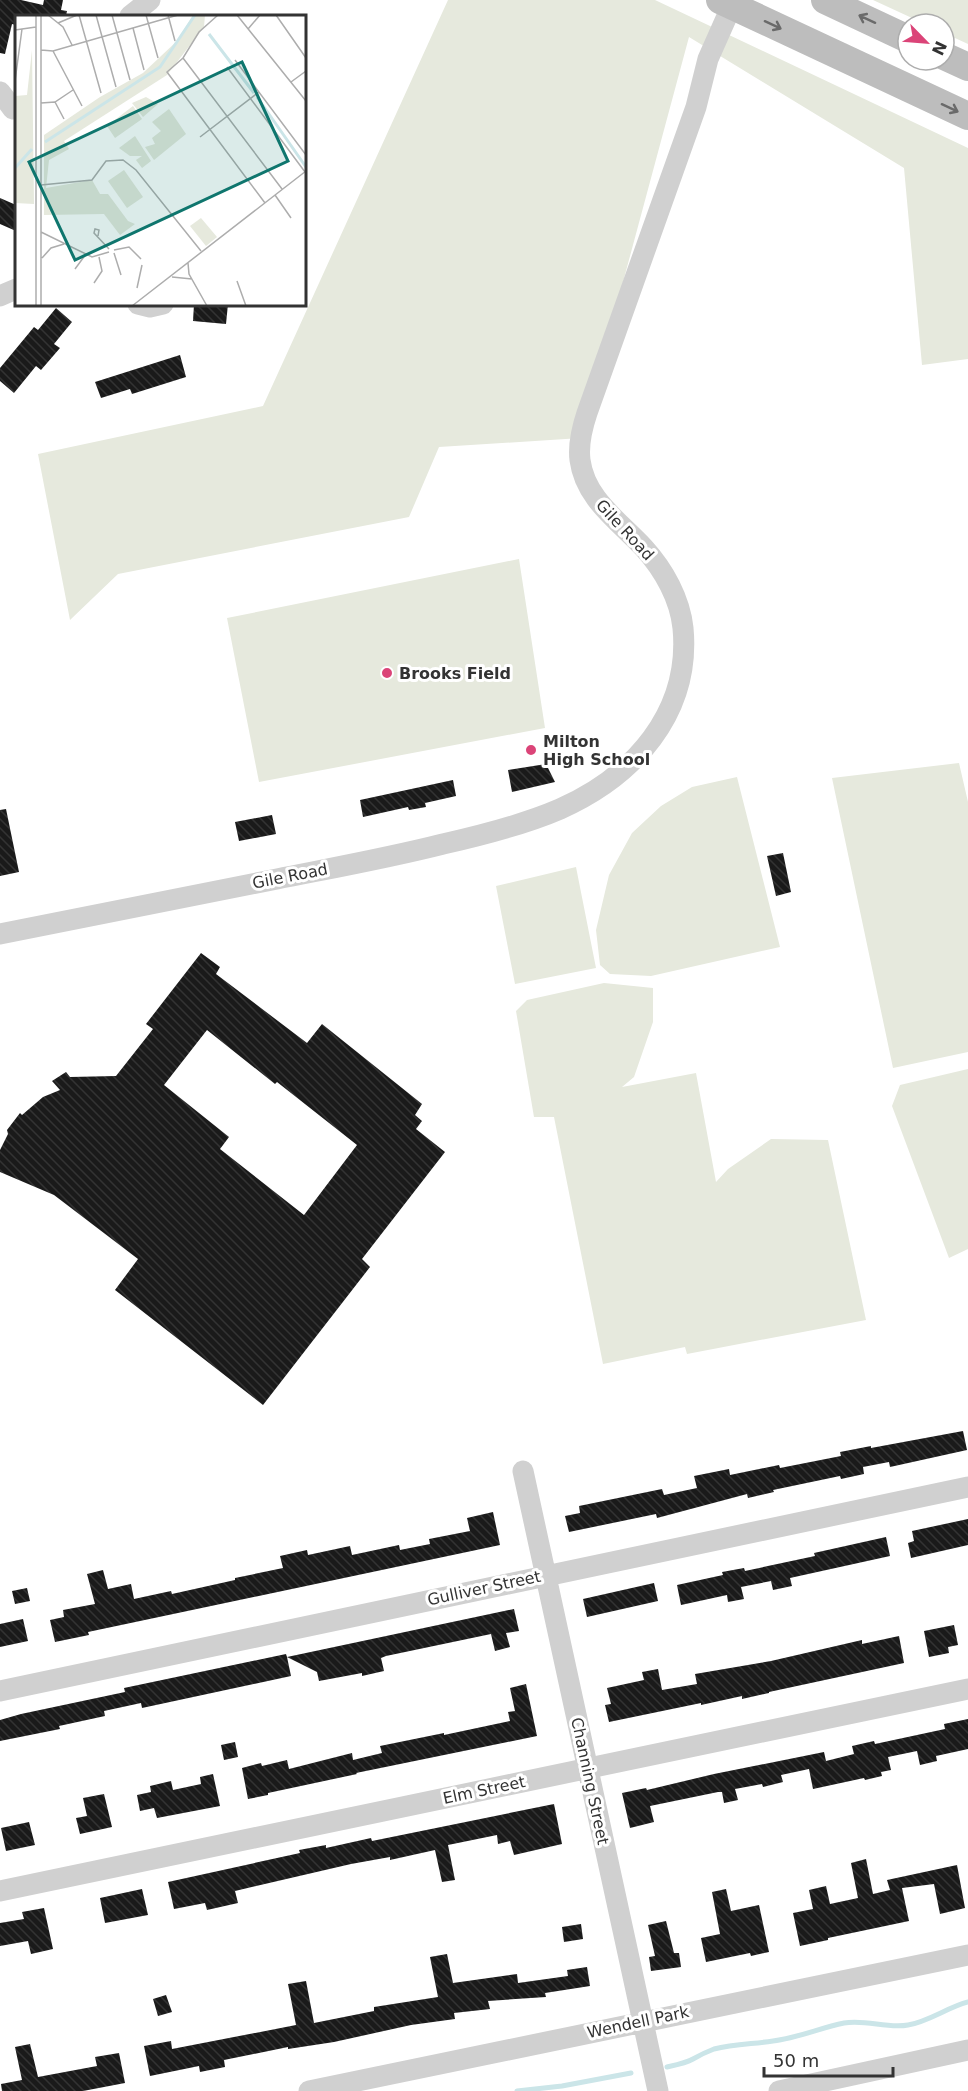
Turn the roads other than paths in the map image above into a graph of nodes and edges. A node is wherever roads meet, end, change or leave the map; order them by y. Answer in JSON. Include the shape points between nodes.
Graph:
{"nodes":[{"id":1,"x":150,"y":0,"type":"edge"},
{"id":2,"x":825,"y":0,"type":"edge"},
{"id":3,"x":726,"y":3,"type":"edge"},
{"id":4,"x":131,"y":15,"type":"edge"},
{"id":5,"x":896,"y":33,"type":"edge"},
{"id":6,"x":0,"y":92,"type":"edge"},
{"id":7,"x":10,"y":112,"type":"edge"},
{"id":8,"x":968,"y":116,"type":"edge"},
{"id":9,"x":15,"y":289,"type":"edge"},
{"id":10,"x":0,"y":296,"type":"edge"},
{"id":11,"x":0,"y":934,"type":"edge"},
{"id":12,"x":523,"y":1471,"type":"dead end"},
{"id":13,"x":968,"y":1487,"type":"edge"},
{"id":14,"x":546,"y":1575,"type":"junction"},
{"id":15,"x":968,"y":1689,"type":"edge"},
{"id":16,"x":0,"y":1691,"type":"edge"},
{"id":17,"x":587,"y":1768,"type":"junction"},
{"id":18,"x":0,"y":1891,"type":"edge"},
{"id":19,"x":968,"y":1954,"type":"edge"},
{"id":20,"x":642,"y":2021,"type":"junction"},
{"id":21,"x":968,"y":2050,"type":"edge"},
{"id":22,"x":309,"y":2091,"type":"edge"},
{"id":23,"x":658,"y":2091,"type":"edge"},
{"id":24,"x":779,"y":2091,"type":"edge"}],
"edges":[{"from":1,"to":4,"type":"street"},
{"from":5,"to":2,"type":"main road","one_way":true},
{"from":3,"to":8,"type":"main road","one_way":true},
{"from":3,"to":11,"type":"street","name":"Gile Road","via":[[696,107],[587,413],[579,448],[582,470],[595,497],[650,555],[669,583],[679,609],[684,649],[680,680],[671,708],[655,735],[599,787],[520,824],[404,854]]},
{"from":6,"to":7,"type":"street"},
{"from":9,"to":10,"type":"street"},
{"from":12,"to":14,"type":"street","name":"Channing Street"},
{"from":13,"to":14,"type":"street","name":"Gulliver Street"},
{"from":14,"to":16,"type":"street","name":"Gulliver Street"},
{"from":14,"to":17,"type":"street","name":"Channing Street"},
{"from":15,"to":17,"type":"street","name":"Elm Street"},
{"from":17,"to":18,"type":"street","name":"Elm Street"},
{"from":17,"to":20,"type":"street","name":"Channing Street"},
{"from":19,"to":20,"type":"street","name":"Wendell Park"},
{"from":20,"to":22,"type":"street","name":"Wendell Park"},
{"from":20,"to":23,"type":"street","name":"Channing Street"},
{"from":21,"to":24,"type":"street"}]}
